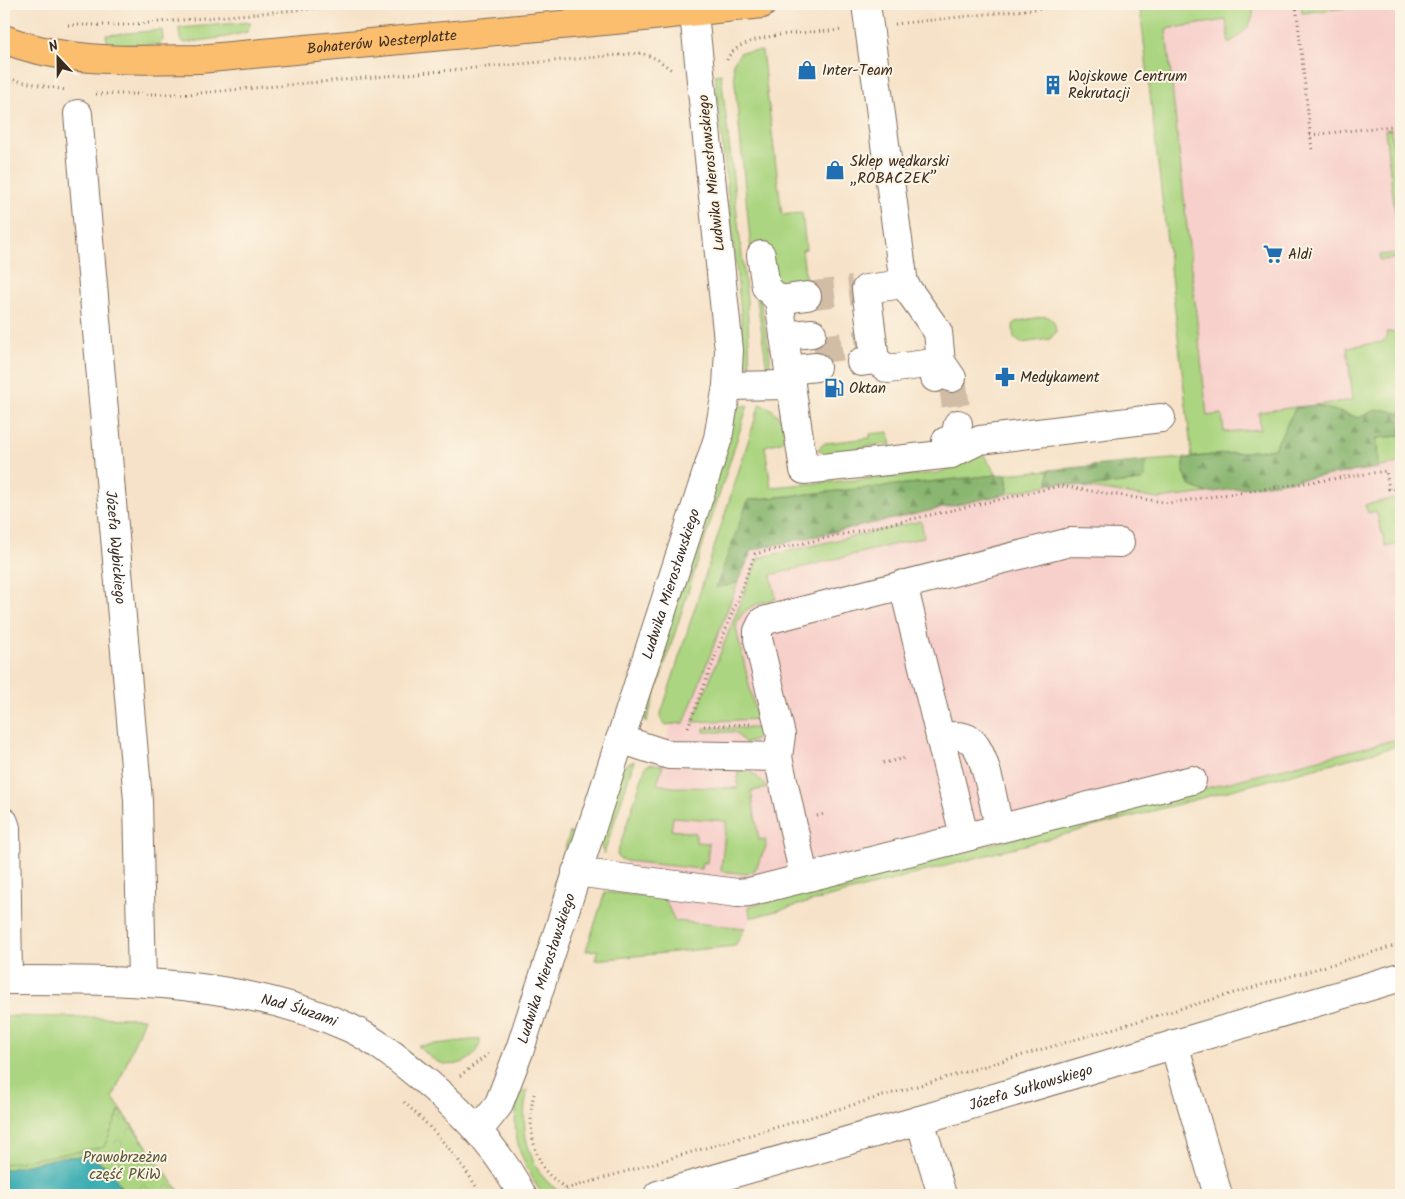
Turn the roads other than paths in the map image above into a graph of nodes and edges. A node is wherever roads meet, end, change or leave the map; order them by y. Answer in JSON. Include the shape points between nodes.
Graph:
{"nodes":[{"id":1,"x":762,"y":4,"type":"edge"},
{"id":2,"x":693,"y":8,"type":"edge"},
{"id":3,"x":867,"y":16,"type":"edge"},
{"id":4,"x":4,"y":39,"type":"edge"},
{"id":5,"x":80,"y":100,"type":"road end"},
{"id":6,"x":762,"y":255,"type":"dead end"},
{"id":7,"x":904,"y":284,"type":"junction"},
{"id":8,"x":785,"y":344,"type":"junction"},
{"id":9,"x":727,"y":386,"type":"junction"},
{"id":10,"x":1161,"y":418,"type":"dead end"},
{"id":11,"x":949,"y":425,"type":"tunnel mouth"},
{"id":12,"x":951,"y":454,"type":"junction"},
{"id":13,"x":1120,"y":543,"type":"dead end"},
{"id":14,"x":903,"y":584,"type":"junction"},
{"id":15,"x":940,"y":738,"type":"junction"},
{"id":16,"x":620,"y":739,"type":"junction"},
{"id":17,"x":778,"y":757,"type":"junction"},
{"id":18,"x":1192,"y":780,"type":"dead end"},
{"id":19,"x":4,"y":822,"type":"edge"},
{"id":20,"x":999,"y":827,"type":"junction"},
{"id":21,"x":964,"y":836,"type":"junction"},
{"id":22,"x":576,"y":872,"type":"junction"},
{"id":23,"x":804,"y":877,"type":"junction"},
{"id":24,"x":1401,"y":977,"type":"edge"},
{"id":25,"x":6,"y":980,"type":"edge"},
{"id":26,"x":142,"y":982,"type":"junction"},
{"id":27,"x":1174,"y":1044,"type":"junction"},
{"id":28,"x":920,"y":1120,"type":"junction"},
{"id":29,"x":478,"y":1131,"type":"junction"},
{"id":30,"x":522,"y":1195,"type":"edge"},
{"id":31,"x":658,"y":1195,"type":"edge"},
{"id":32,"x":942,"y":1195,"type":"edge"},
{"id":33,"x":1218,"y":1195,"type":"edge"}],
"edges":[{"from":1,"to":2,"type":"main road","name":"Bohaterów Westerplatte"},
{"from":2,"to":4,"type":"main road","name":"Bohaterów Westerplatte","via":[[199,59],[75,58]]},
{"from":2,"to":9,"type":"street","name":"Ludwika Mierosławskiego","via":[[729,350]]},
{"from":3,"to":7,"type":"street"},
{"from":5,"to":26,"type":"street","name":"Józefa Wybickiego","via":[[138,800]]},
{"from":6,"to":8,"type":"street","via":[[766,287]]},
{"from":7,"to":7,"type":"street","via":[[938,332],[943,373],[888,369],[864,325]]},
{"from":8,"to":8,"type":"street","via":[[812,332]]},
{"from":8,"to":9,"type":"street"},
{"from":8,"to":12,"type":"street","via":[[804,470]]},
{"from":9,"to":16,"type":"street","name":"Ludwika Mierosławskiego","via":[[718,438]]},
{"from":10,"to":12,"type":"street","via":[[980,440]]},
{"from":11,"to":12,"type":"street"},
{"from":13,"to":14,"type":"street","via":[[1070,542]]},
{"from":14,"to":15,"type":"street"},
{"from":14,"to":17,"type":"street","via":[[769,618],[760,626],[758,639],[781,735]]},
{"from":15,"to":20,"type":"street","via":[[960,736],[975,744]]},
{"from":15,"to":21,"type":"street"},
{"from":16,"to":17,"type":"street","via":[[669,755]]},
{"from":16,"to":22,"type":"street","name":"Ludwika Mierosławskiego"},
{"from":17,"to":23,"type":"street"},
{"from":18,"to":20,"type":"street"},
{"from":19,"to":25,"type":"street"},
{"from":20,"to":21,"type":"street"},
{"from":21,"to":23,"type":"street"},
{"from":22,"to":23,"type":"street","via":[[737,893]]},
{"from":22,"to":29,"type":"street","name":"Ludwika Mierosławskiego","via":[[508,1084],[498,1106]]},
{"from":24,"to":27,"type":"street","name":"Józefa Sułkowskiego"},
{"from":25,"to":26,"type":"street","name":"Nad Śluzami"},
{"from":26,"to":29,"type":"street","name":"Nad Śluzami","via":[[235,992],[309,1011],[352,1029],[402,1061],[449,1100]]},
{"from":27,"to":28,"type":"street","name":"Józefa Sułkowskiego"},
{"from":27,"to":33,"type":"street"},
{"from":28,"to":31,"type":"street","name":"Józefa Sułkowskiego"},
{"from":28,"to":32,"type":"street"},
{"from":29,"to":30,"type":"street","name":"Nad Śluzami"}]}
